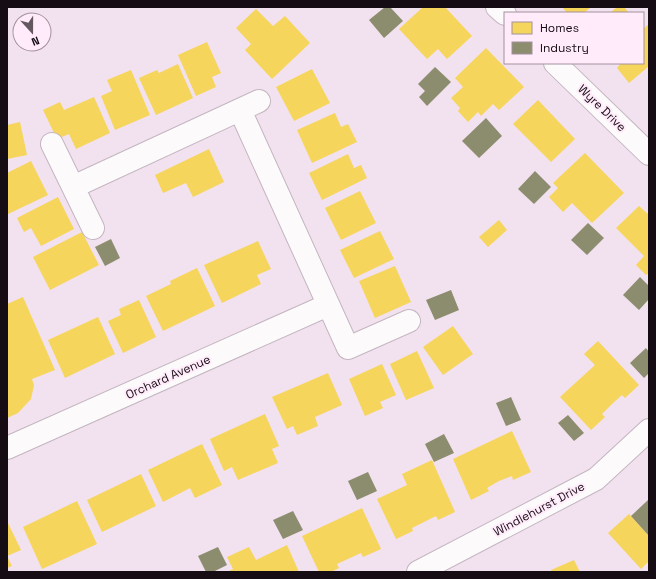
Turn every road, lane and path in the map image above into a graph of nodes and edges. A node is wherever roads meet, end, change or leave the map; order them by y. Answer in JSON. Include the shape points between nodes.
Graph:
{"nodes":[{"id":1,"x":556,"y":64,"type":"edge"},
{"id":2,"x":259,"y":101,"type":"dead end"},
{"id":3,"x":240,"y":110,"type":"junction"},
{"id":4,"x":52,"y":144,"type":"dead end"},
{"id":5,"x":649,"y":154,"type":"edge"},
{"id":6,"x":73,"y":187,"type":"junction"},
{"id":7,"x":93,"y":228,"type":"dead end"},
{"id":8,"x":328,"y":305,"type":"junction"},
{"id":9,"x":409,"y":321,"type":"dead end"},
{"id":10,"x":649,"y":430,"type":"edge"},
{"id":11,"x":7,"y":448,"type":"edge"},
{"id":12,"x":418,"y":572,"type":"edge"}],
"edges":[{"from":1,"to":5,"type":"street","name":"Wyre Drive"},
{"from":2,"to":3,"type":"street"},
{"from":3,"to":6,"type":"street"},
{"from":3,"to":8,"type":"street"},
{"from":4,"to":6,"type":"street"},
{"from":6,"to":7,"type":"street"},
{"from":8,"to":9,"type":"street","via":[[348,348]]},
{"from":8,"to":11,"type":"street","name":"Orchard Avenue"},
{"from":10,"to":12,"type":"street","name":"Windlehurst Drive","via":[[596,479]]}]}
